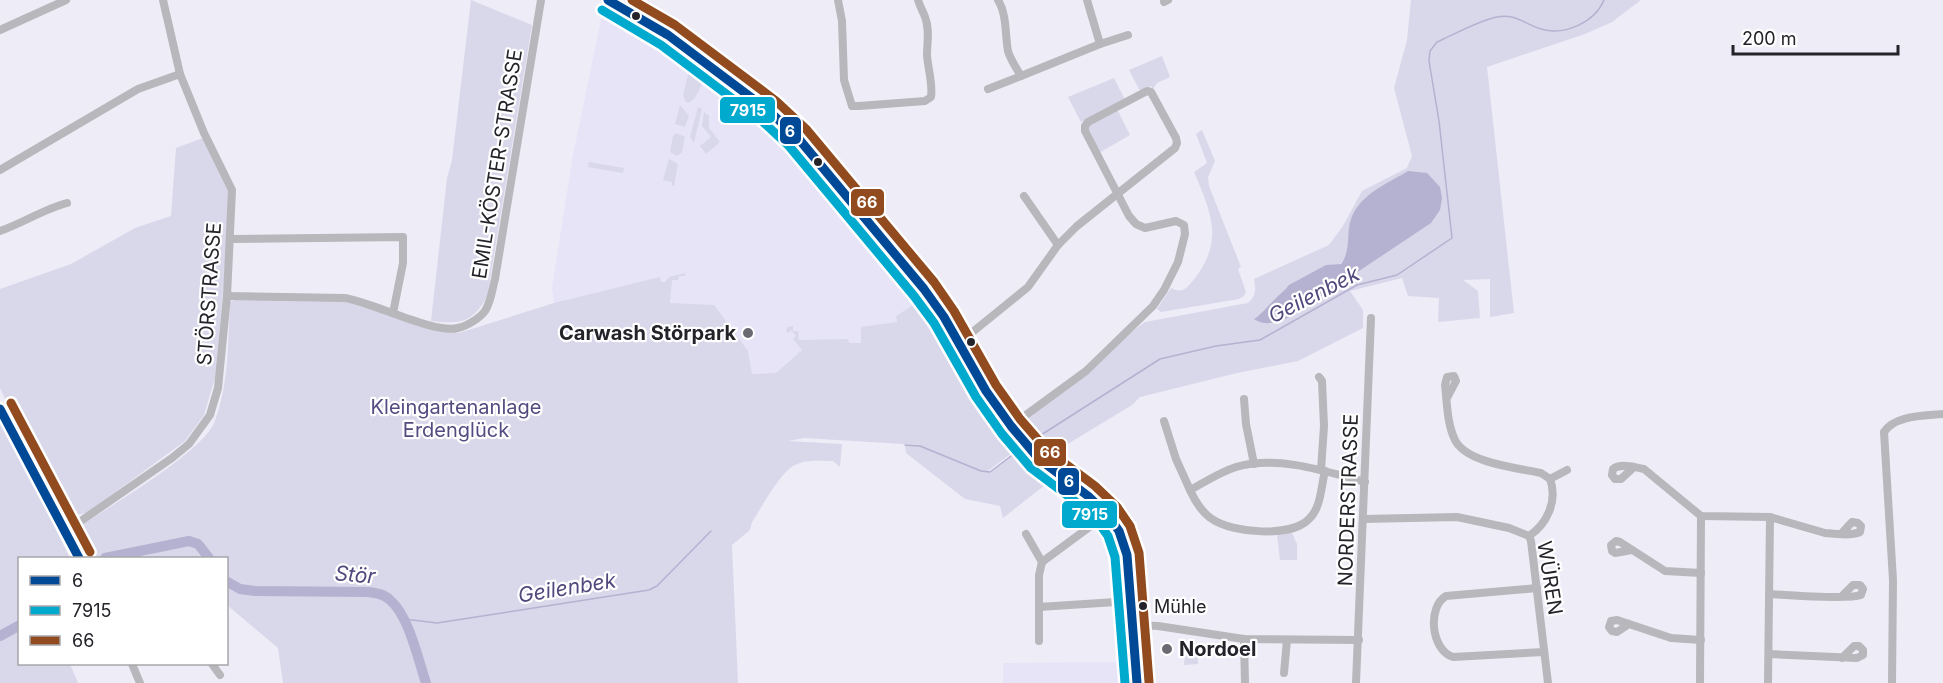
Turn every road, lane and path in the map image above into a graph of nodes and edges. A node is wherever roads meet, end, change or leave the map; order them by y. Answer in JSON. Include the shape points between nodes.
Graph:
{"nodes":[{"id":1,"x":66,"y":0,"type":"edge"},
{"id":2,"x":163,"y":0,"type":"edge"},
{"id":3,"x":541,"y":0,"type":"edge"},
{"id":4,"x":608,"y":0,"type":"edge"},
{"id":5,"x":838,"y":0,"type":"edge"},
{"id":6,"x":918,"y":0,"type":"edge"},
{"id":7,"x":998,"y":0,"type":"edge"},
{"id":8,"x":1087,"y":0,"type":"edge"},
{"id":9,"x":0,"y":30,"type":"edge"},
{"id":10,"x":1128,"y":35,"type":"dead end"},
{"id":11,"x":1100,"y":44,"type":"junction"},
{"id":12,"x":180,"y":74,"type":"junction"},
{"id":13,"x":1021,"y":76,"type":"junction"},
{"id":14,"x":988,"y":89,"type":"dead end"},
{"id":15,"x":0,"y":170,"type":"edge"},
{"id":16,"x":1117,"y":193,"type":"junction"},
{"id":17,"x":1023,"y":196,"type":"dead end"},
{"id":18,"x":67,"y":203,"type":"dead end"},
{"id":19,"x":0,"y":231,"type":"edge"},
{"id":20,"x":230,"y":239,"type":"junction"},
{"id":21,"x":1058,"y":245,"type":"junction"},
{"id":22,"x":227,"y":296,"type":"junction"},
{"id":23,"x":393,"y":313,"type":"junction"},
{"id":24,"x":1371,"y":318,"type":"dead end"},
{"id":25,"x":959,"y":343,"type":"junction"},
{"id":26,"x":1318,"y":377,"type":"dead end"},
{"id":27,"x":1447,"y":398,"type":"dead end"},
{"id":28,"x":1244,"y":399,"type":"dead end"},
{"id":29,"x":0,"y":409,"type":"edge"},
{"id":30,"x":1943,"y":414,"type":"edge"},
{"id":31,"x":1164,"y":421,"type":"dead end"},
{"id":32,"x":1011,"y":426,"type":"junction"},
{"id":33,"x":1254,"y":464,"type":"junction"},
{"id":34,"x":1634,"y":467,"type":"dead end"},
{"id":35,"x":1567,"y":470,"type":"dead end"},
{"id":36,"x":1323,"y":471,"type":"junction"},
{"id":37,"x":1550,"y":479,"type":"junction"},
{"id":38,"x":1365,"y":482,"type":"junction"},
{"id":39,"x":1190,"y":490,"type":"junction"},
{"id":40,"x":1107,"y":514,"type":"junction"},
{"id":41,"x":1701,"y":516,"type":"junction"},
{"id":42,"x":1770,"y":517,"type":"junction"},
{"id":43,"x":1363,"y":519,"type":"junction"},
{"id":44,"x":65,"y":532,"type":"junction"},
{"id":45,"x":1026,"y":534,"type":"dead end"},
{"id":46,"x":1841,"y":534,"type":"dead end"},
{"id":47,"x":1528,"y":536,"type":"junction"},
{"id":48,"x":1632,"y":550,"type":"dead end"},
{"id":49,"x":78,"y":557,"type":"edge"},
{"id":50,"x":1042,"y":562,"type":"junction"},
{"id":51,"x":1701,"y":573,"type":"junction"},
{"id":52,"x":1537,"y":588,"type":"junction"},
{"id":53,"x":1769,"y":594,"type":"junction"},
{"id":54,"x":1842,"y":596,"type":"dead end"},
{"id":55,"x":1131,"y":601,"type":"junction"},
{"id":56,"x":1039,"y":607,"type":"junction"},
{"id":57,"x":1629,"y":624,"type":"dead end"},
{"id":58,"x":1133,"y":625,"type":"junction"},
{"id":59,"x":1244,"y":639,"type":"junction"},
{"id":60,"x":1287,"y":640,"type":"junction"},
{"id":61,"x":1359,"y":640,"type":"junction"},
{"id":62,"x":1701,"y":640,"type":"junction"},
{"id":63,"x":1039,"y":641,"type":"dead end"},
{"id":64,"x":1544,"y":652,"type":"junction"},
{"id":65,"x":1769,"y":654,"type":"junction"},
{"id":66,"x":1842,"y":658,"type":"dead end"},
{"id":67,"x":133,"y":665,"type":"edge"},
{"id":68,"x":213,"y":665,"type":"edge"},
{"id":69,"x":1284,"y":673,"type":"dead end"},
{"id":70,"x":220,"y":675,"type":"dead end"},
{"id":71,"x":140,"y":683,"type":"edge"},
{"id":72,"x":1137,"y":683,"type":"edge"},
{"id":73,"x":1245,"y":683,"type":"edge"},
{"id":74,"x":1356,"y":683,"type":"edge"},
{"id":75,"x":1548,"y":683,"type":"edge"},
{"id":76,"x":1700,"y":683,"type":"edge"},
{"id":77,"x":1768,"y":683,"type":"edge"},
{"id":78,"x":1892,"y":683,"type":"edge"}],
"edges":[{"from":1,"to":9,"type":"street"},
{"from":2,"to":12,"type":"street","name":"STÖRSTRASSE"},
{"from":3,"to":23,"type":"street","name":"EMIL-KÖSTER-STRASSE","via":[[490,300],[484,312],[457,329],[439,328]]},
{"from":4,"to":25,"type":"main road","via":[[668,35],[790,130],[924,289]]},
{"from":5,"to":6,"type":"street","via":[[844,80],[851,108],[925,101],[931,97],[929,42]]},
{"from":7,"to":13,"type":"street","via":[[1008,52]]},
{"from":8,"to":11,"type":"street"},
{"from":10,"to":11,"type":"street"},
{"from":11,"to":13,"type":"street"},
{"from":12,"to":15,"type":"street","via":[[138,89]]},
{"from":12,"to":20,"type":"street","name":"STÖRSTRASSE","via":[[230,183]]},
{"from":13,"to":14,"type":"street"},
{"from":16,"to":16,"type":"street","via":[[1085,126],[1150,91],[1176,138],[1176,146]]},
{"from":16,"to":21,"type":"street"},
{"from":16,"to":32,"type":"street","via":[[1132,220],[1141,226],[1152,228],[1183,222],[1180,251],[1171,277],[1141,320],[1086,371]]},
{"from":17,"to":21,"type":"street"},
{"from":18,"to":19,"type":"street"},
{"from":20,"to":22,"type":"street","name":"STÖRSTRASSE"},
{"from":20,"to":23,"type":"street","via":[[403,237],[403,263]]},
{"from":21,"to":25,"type":"street","via":[[1028,287]]},
{"from":22,"to":23,"type":"street","via":[[345,298]]},
{"from":22,"to":44,"type":"street","name":"STÖRSTRASSE","via":[[218,388],[201,429],[172,458]]},
{"from":24,"to":38,"type":"street","name":"NORDERSTRASSE"},
{"from":25,"to":32,"type":"main road"},
{"from":26,"to":36,"type":"street","via":[[1322,381]]},
{"from":27,"to":37,"type":"street","via":[[1453,435],[1466,453],[1541,473]]},
{"from":28,"to":33,"type":"street"},
{"from":29,"to":44,"type":"street"},
{"from":30,"to":78,"type":"street","via":[[1898,420],[1884,432],[1893,580]]},
{"from":31,"to":39,"type":"street"},
{"from":32,"to":40,"type":"main road","via":[[1048,466]]},
{"from":33,"to":36,"type":"street"},
{"from":33,"to":39,"type":"street","via":[[1229,470]]},
{"from":34,"to":41,"type":"street","via":[[1647,471]]},
{"from":35,"to":37,"type":"street"},
{"from":36,"to":38,"type":"street"},
{"from":36,"to":39,"type":"street","via":[[1312,516],[1300,526],[1283,531],[1225,526],[1202,511]]},
{"from":37,"to":47,"type":"street","via":[[1549,512],[1538,530]]},
{"from":38,"to":43,"type":"street","name":"NORDERSTRASSE"},
{"from":40,"to":50,"type":"street"},
{"from":40,"to":55,"type":"main road","via":[[1125,547]]},
{"from":41,"to":42,"type":"street"},
{"from":41,"to":51,"type":"street"},
{"from":42,"to":46,"type":"street","via":[[1819,532]]},
{"from":42,"to":53,"type":"street"},
{"from":43,"to":47,"type":"street","name":"WÜREN","via":[[1457,517]]},
{"from":43,"to":61,"type":"street","name":"NORDERSTRASSE"},
{"from":44,"to":49,"type":"street"},
{"from":45,"to":50,"type":"street"},
{"from":47,"to":52,"type":"street","name":"WÜREN"},
{"from":48,"to":51,"type":"street","via":[[1665,571]]},
{"from":50,"to":56,"type":"street"},
{"from":51,"to":62,"type":"street"},
{"from":52,"to":64,"type":"street","name":"WÜREN"},
{"from":52,"to":64,"type":"street","via":[[1446,596],[1434,611],[1437,641],[1441,650],[1453,657]]},
{"from":53,"to":54,"type":"street"},
{"from":53,"to":65,"type":"street"},
{"from":55,"to":56,"type":"street"},
{"from":55,"to":58,"type":"main road"},
{"from":56,"to":63,"type":"street"},
{"from":57,"to":62,"type":"street","via":[[1671,638]]},
{"from":58,"to":59,"type":"street"},
{"from":58,"to":72,"type":"main road"},
{"from":59,"to":60,"type":"street"},
{"from":59,"to":73,"type":"street"},
{"from":60,"to":61,"type":"street"},
{"from":60,"to":69,"type":"street"},
{"from":61,"to":74,"type":"street","name":"NORDERSTRASSE"},
{"from":62,"to":76,"type":"street"},
{"from":64,"to":75,"type":"street","name":"WÜREN"},
{"from":65,"to":66,"type":"street"},
{"from":65,"to":77,"type":"street"},
{"from":67,"to":71,"type":"street"},
{"from":68,"to":70,"type":"street"}]}
